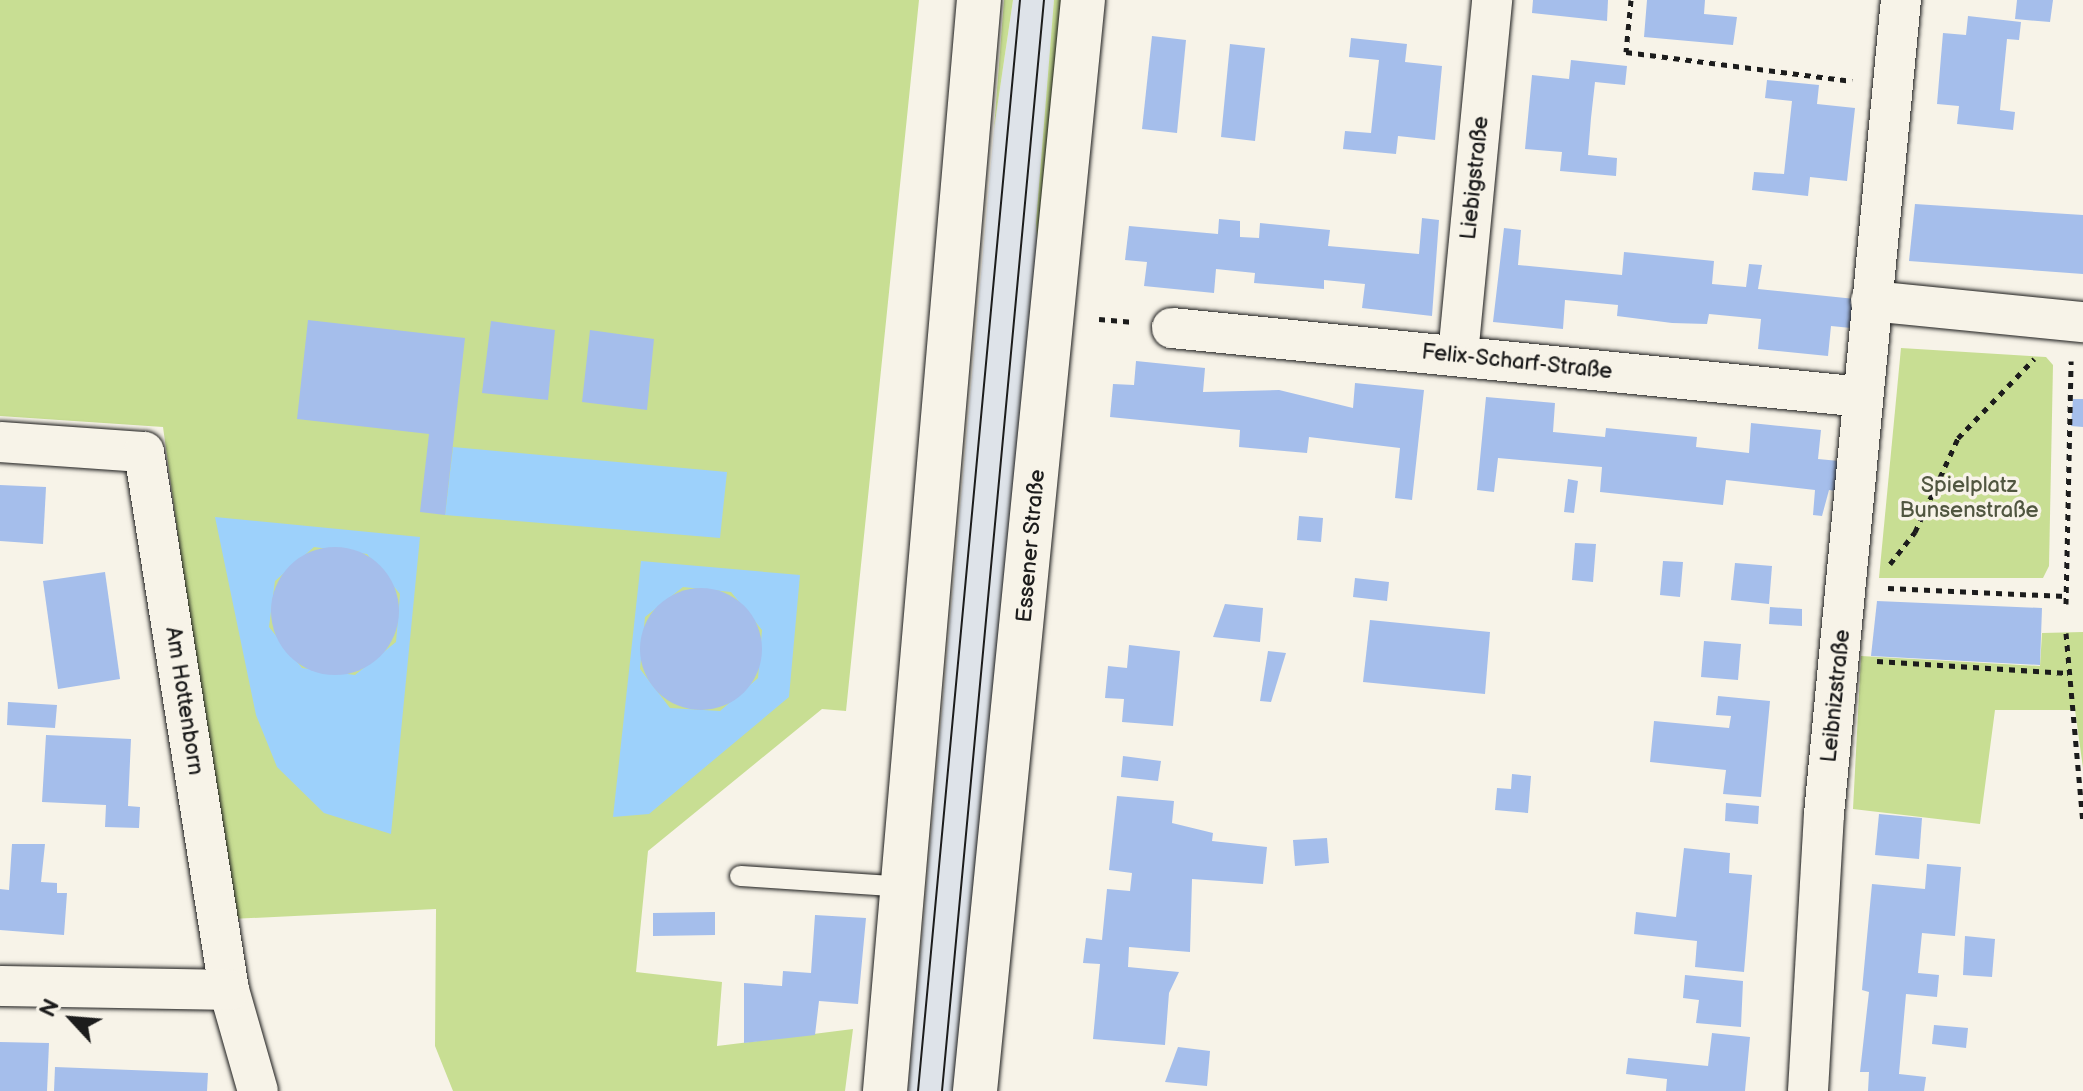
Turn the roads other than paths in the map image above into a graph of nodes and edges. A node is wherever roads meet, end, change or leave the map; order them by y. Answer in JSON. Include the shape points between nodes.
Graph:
{"nodes":[{"id":1,"x":979,"y":0,"type":"edge"},
{"id":2,"x":1083,"y":0,"type":"edge"},
{"id":3,"x":1492,"y":0,"type":"edge"},
{"id":4,"x":1901,"y":0,"type":"edge"},
{"id":5,"x":1871,"y":301,"type":"junction"},
{"id":6,"x":2065,"y":321,"type":"edge"},
{"id":7,"x":1172,"y":328,"type":"dead end"},
{"id":8,"x":1458,"y":355,"type":"junction"},
{"id":9,"x":1863,"y":397,"type":"junction"},
{"id":10,"x":0,"y":442,"type":"edge"},
{"id":11,"x":740,"y":876,"type":"dead end"},
{"id":12,"x":904,"y":887,"type":"junction"},
{"id":13,"x":0,"y":986,"type":"edge"},
{"id":14,"x":229,"y":990,"type":"junction"},
{"id":15,"x":258,"y":1091,"type":"edge"},
{"id":16,"x":885,"y":1091,"type":"edge"},
{"id":17,"x":975,"y":1091,"type":"edge"},
{"id":18,"x":1808,"y":1091,"type":"edge"}],
"edges":[{"from":1,"to":12,"type":"main road"},
{"from":2,"to":17,"type":"main road","name":"Essener Straße"},
{"from":3,"to":8,"type":"street","name":"Liebigstraße"},
{"from":4,"to":5,"type":"street","name":"Leibnizstraße"},
{"from":5,"to":6,"type":"street"},
{"from":5,"to":9,"type":"street","name":"Leibnizstraße"},
{"from":7,"to":8,"type":"street","name":"Felix-Scharf-Straße"},
{"from":8,"to":9,"type":"street","name":"Felix-Scharf-Straße"},
{"from":9,"to":18,"type":"street","name":"Leibnizstraße","via":[[1860,586],[1840,659]]},
{"from":10,"to":14,"type":"street","name":"Am Hottenborn","via":[[144,452]]},
{"from":11,"to":12,"type":"lane"},
{"from":12,"to":16,"type":"main road"},
{"from":13,"to":14,"type":"street"},
{"from":14,"to":15,"type":"street","name":"Am Hottenborn"}]}
